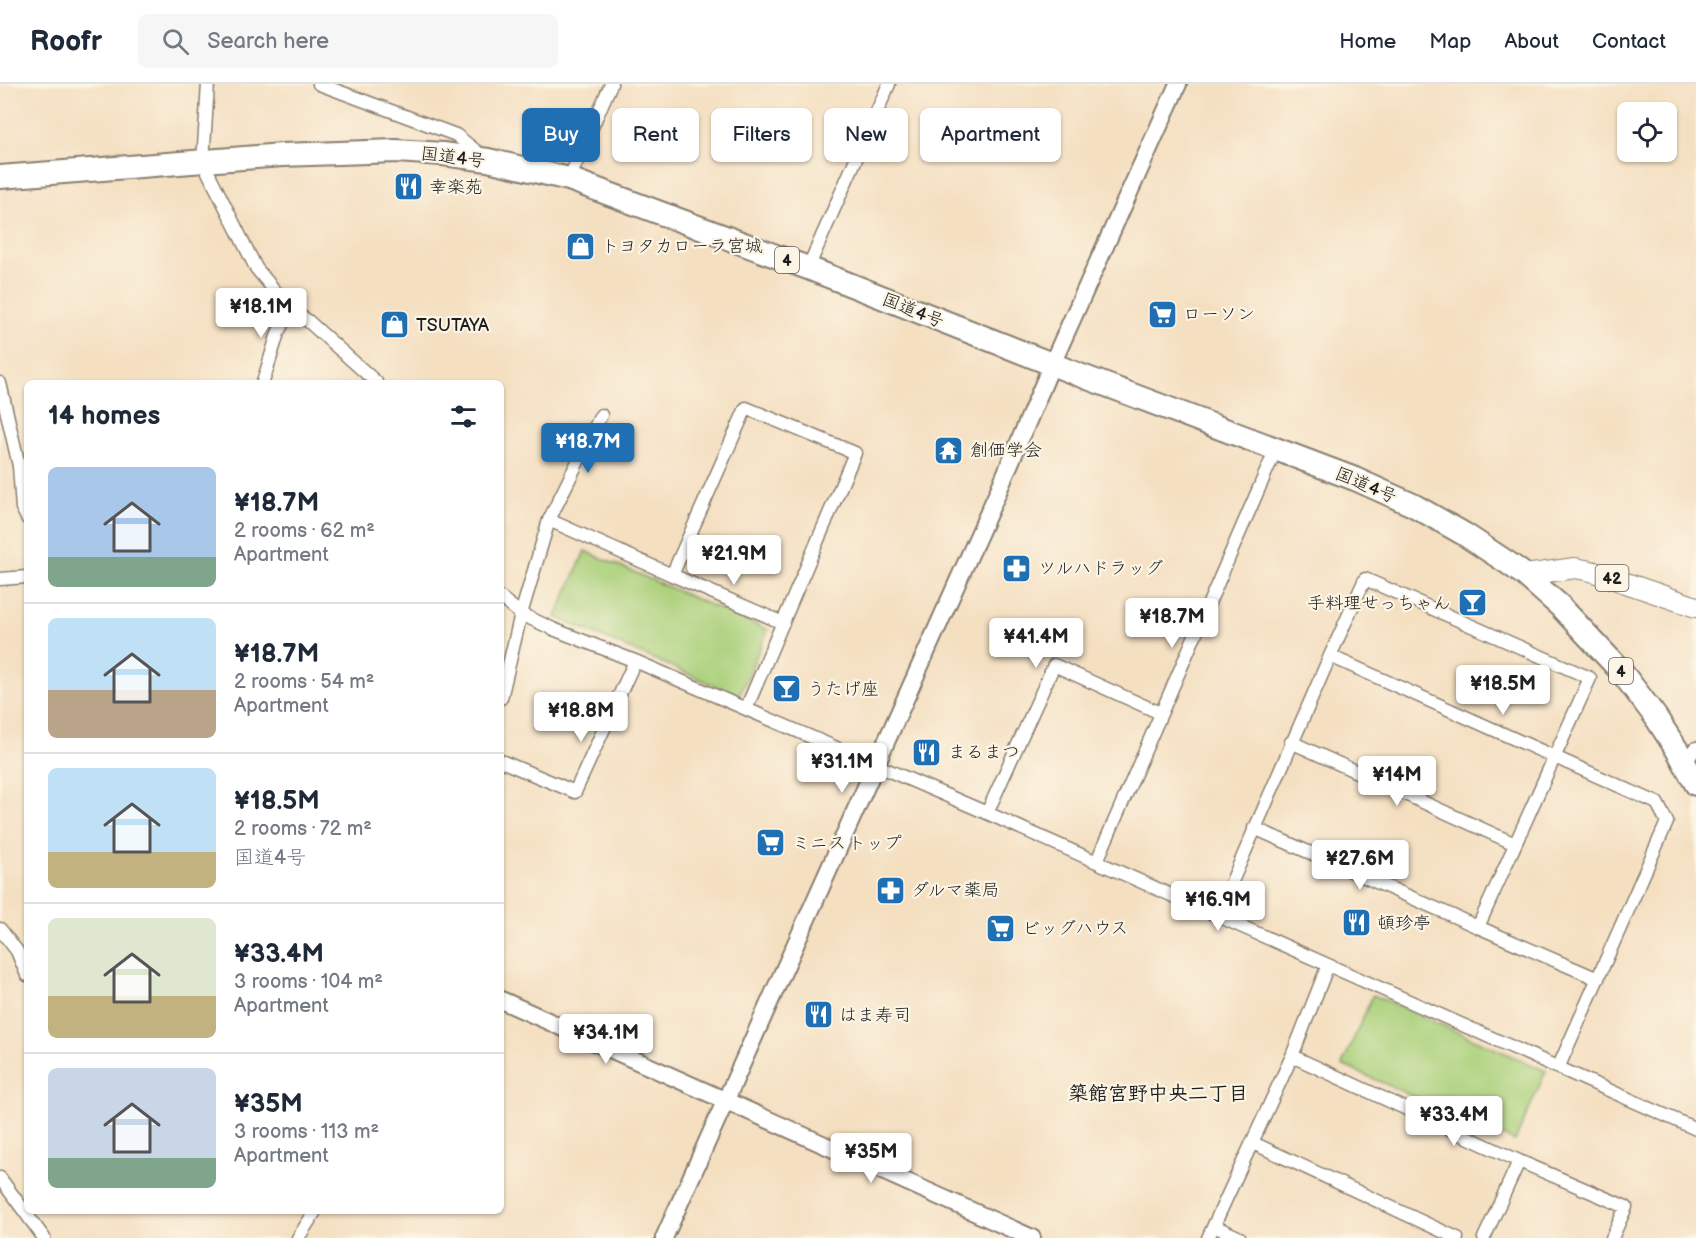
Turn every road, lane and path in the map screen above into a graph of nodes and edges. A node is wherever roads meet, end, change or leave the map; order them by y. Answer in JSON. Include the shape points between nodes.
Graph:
{"nodes":[{"id":1,"x":208,"y":84,"type":"edge"},
{"id":2,"x":319,"y":84,"type":"edge"},
{"id":3,"x":611,"y":84,"type":"edge"},
{"id":4,"x":889,"y":84,"type":"edge"},
{"id":5,"x":1178,"y":84,"type":"edge"},
{"id":6,"x":488,"y":160,"type":"junction"},
{"id":7,"x":203,"y":162,"type":"junction"},
{"id":8,"x":0,"y":177,"type":"edge"},
{"id":9,"x":569,"y":179,"type":"junction"},
{"id":10,"x":808,"y":268,"type":"junction"},
{"id":11,"x":290,"y":309,"type":"junction"},
{"id":12,"x":1052,"y":364,"type":"junction"},
{"id":13,"x":264,"y":380,"type":"edge"},
{"id":14,"x":374,"y":380,"type":"edge"},
{"id":15,"x":0,"y":383,"type":"edge"},
{"id":16,"x":601,"y":415,"type":"dead end"},
{"id":17,"x":1276,"y":449,"type":"junction"},
{"id":18,"x":24,"y":512,"type":"edge"},
{"id":19,"x":549,"y":520,"type":"junction"},
{"id":20,"x":672,"y":575,"type":"junction"},
{"id":21,"x":1524,"y":575,"type":"junction"},
{"id":22,"x":24,"y":577,"type":"edge"},
{"id":23,"x":0,"y":579,"type":"edge"},
{"id":24,"x":504,"y":600,"type":"edge"},
{"id":25,"x":1696,"y":607,"type":"edge"},
{"id":26,"x":521,"y":614,"type":"junction"},
{"id":27,"x":783,"y":623,"type":"junction"},
{"id":28,"x":1330,"y":656,"type":"junction"},
{"id":29,"x":635,"y":661,"type":"junction"},
{"id":30,"x":504,"y":685,"type":"edge"},
{"id":31,"x":746,"y":709,"type":"junction"},
{"id":32,"x":1160,"y":713,"type":"junction"},
{"id":33,"x":1291,"y":742,"type":"junction"},
{"id":34,"x":1690,"y":755,"type":"edge"},
{"id":35,"x":1555,"y":756,"type":"junction"},
{"id":36,"x":504,"y":762,"type":"edge"},
{"id":37,"x":874,"y":765,"type":"junction"},
{"id":38,"x":1696,"y":784,"type":"edge"},
{"id":39,"x":987,"y":813,"type":"junction"},
{"id":40,"x":1254,"y":828,"type":"junction"},
{"id":41,"x":1515,"y":844,"type":"junction"},
{"id":42,"x":1097,"y":861,"type":"junction"},
{"id":43,"x":1217,"y":916,"type":"junction"},
{"id":44,"x":1478,"y":927,"type":"junction"},
{"id":45,"x":0,"y":929,"type":"edge"},
{"id":46,"x":1328,"y":966,"type":"junction"},
{"id":47,"x":24,"y":968,"type":"edge"},
{"id":48,"x":1598,"y":979,"type":"junction"},
{"id":49,"x":504,"y":1001,"type":"edge"},
{"id":50,"x":1292,"y":1056,"type":"junction"},
{"id":51,"x":1559,"y":1066,"type":"junction"},
{"id":52,"x":725,"y":1099,"type":"junction"},
{"id":53,"x":1696,"y":1129,"type":"edge"},
{"id":54,"x":1253,"y":1143,"type":"junction"},
{"id":55,"x":1519,"y":1161,"type":"junction"},
{"id":56,"x":0,"y":1178,"type":"edge"},
{"id":57,"x":24,"y":1211,"type":"edge"},
{"id":58,"x":26,"y":1214,"type":"edge"},
{"id":59,"x":313,"y":1214,"type":"edge"},
{"id":60,"x":1211,"y":1232,"type":"edge"},
{"id":61,"x":44,"y":1238,"type":"edge"},
{"id":62,"x":298,"y":1238,"type":"edge"},
{"id":63,"x":664,"y":1238,"type":"edge"},
{"id":64,"x":1032,"y":1238,"type":"edge"},
{"id":65,"x":1240,"y":1238,"type":"edge"},
{"id":66,"x":1457,"y":1238,"type":"edge"},
{"id":67,"x":1484,"y":1238,"type":"edge"},
{"id":68,"x":1612,"y":1238,"type":"edge"}],
"edges":[{"from":1,"to":7,"type":"street"},
{"from":2,"to":6,"type":"street","via":[[456,135]]},
{"from":3,"to":9,"type":"street"},
{"from":4,"to":10,"type":"street"},
{"from":5,"to":12,"type":"street"},
{"from":6,"to":7,"type":"highway","name":"国道4号","number":"4","via":[[396,151]]},
{"from":6,"to":9,"type":"highway","name":"国道4号","number":"4"},
{"from":7,"to":8,"type":"highway","name":"国道4号","number":"4"},
{"from":7,"to":11,"type":"street","via":[[256,268]]},
{"from":9,"to":10,"type":"highway","name":"国道4号","number":"4"},
{"from":10,"to":12,"type":"highway","name":"国道4号","number":"4"},
{"from":11,"to":13,"type":"street"},
{"from":11,"to":14,"type":"street"},
{"from":12,"to":17,"type":"highway","name":"国道4号","number":"4"},
{"from":12,"to":37,"type":"street"},
{"from":15,"to":18,"type":"street","via":[[19,466]]},
{"from":16,"to":19,"type":"street"},
{"from":17,"to":21,"type":"highway","name":"国道4号","number":"4","via":[[1413,505]]},
{"from":17,"to":32,"type":"street"},
{"from":19,"to":20,"type":"street"},
{"from":19,"to":26,"type":"street"},
{"from":20,"to":27,"type":"street"},
{"from":20,"to":27,"type":"street","via":[[746,408],[855,453]]},
{"from":21,"to":25,"type":"main road","number":"42","via":[[1575,568]]},
{"from":21,"to":34,"type":"highway","name":"国道4号","number":"4","via":[[1560,606],[1620,670]]},
{"from":22,"to":23,"type":"street"},
{"from":24,"to":26,"type":"street"},
{"from":26,"to":29,"type":"street"},
{"from":26,"to":30,"type":"street"},
{"from":27,"to":31,"type":"street"},
{"from":28,"to":33,"type":"street"},
{"from":28,"to":35,"type":"street"},
{"from":28,"to":35,"type":"street","via":[[1365,579],[1590,678]]},
{"from":29,"to":31,"type":"street"},
{"from":29,"to":36,"type":"street","via":[[575,792]]},
{"from":31,"to":37,"type":"street"},
{"from":32,"to":39,"type":"street","via":[[1054,665]]},
{"from":32,"to":42,"type":"street"},
{"from":33,"to":40,"type":"street"},
{"from":33,"to":41,"type":"street"},
{"from":34,"to":38,"type":"highway","name":"国道4号","number":"4"},
{"from":35,"to":41,"type":"street"},
{"from":35,"to":48,"type":"street","via":[[1656,803],[1667,822]]},
{"from":37,"to":39,"type":"street"},
{"from":37,"to":52,"type":"street"},
{"from":39,"to":42,"type":"street"},
{"from":40,"to":43,"type":"street"},
{"from":40,"to":44,"type":"street"},
{"from":41,"to":44,"type":"street"},
{"from":42,"to":43,"type":"street"},
{"from":43,"to":46,"type":"street"},
{"from":44,"to":48,"type":"street"},
{"from":45,"to":47,"type":"street"},
{"from":46,"to":50,"type":"street"},
{"from":46,"to":51,"type":"street"},
{"from":48,"to":51,"type":"street"},
{"from":49,"to":52,"type":"street"},
{"from":50,"to":54,"type":"street"},
{"from":50,"to":55,"type":"street"},
{"from":51,"to":53,"type":"street"},
{"from":52,"to":63,"type":"street"},
{"from":52,"to":64,"type":"street"},
{"from":54,"to":60,"type":"street"},
{"from":54,"to":66,"type":"street"},
{"from":55,"to":67,"type":"street"},
{"from":55,"to":68,"type":"street","via":[[1626,1207]]},
{"from":56,"to":57,"type":"street"},
{"from":58,"to":61,"type":"street"},
{"from":59,"to":62,"type":"street"},
{"from":60,"to":65,"type":"street"}]}
